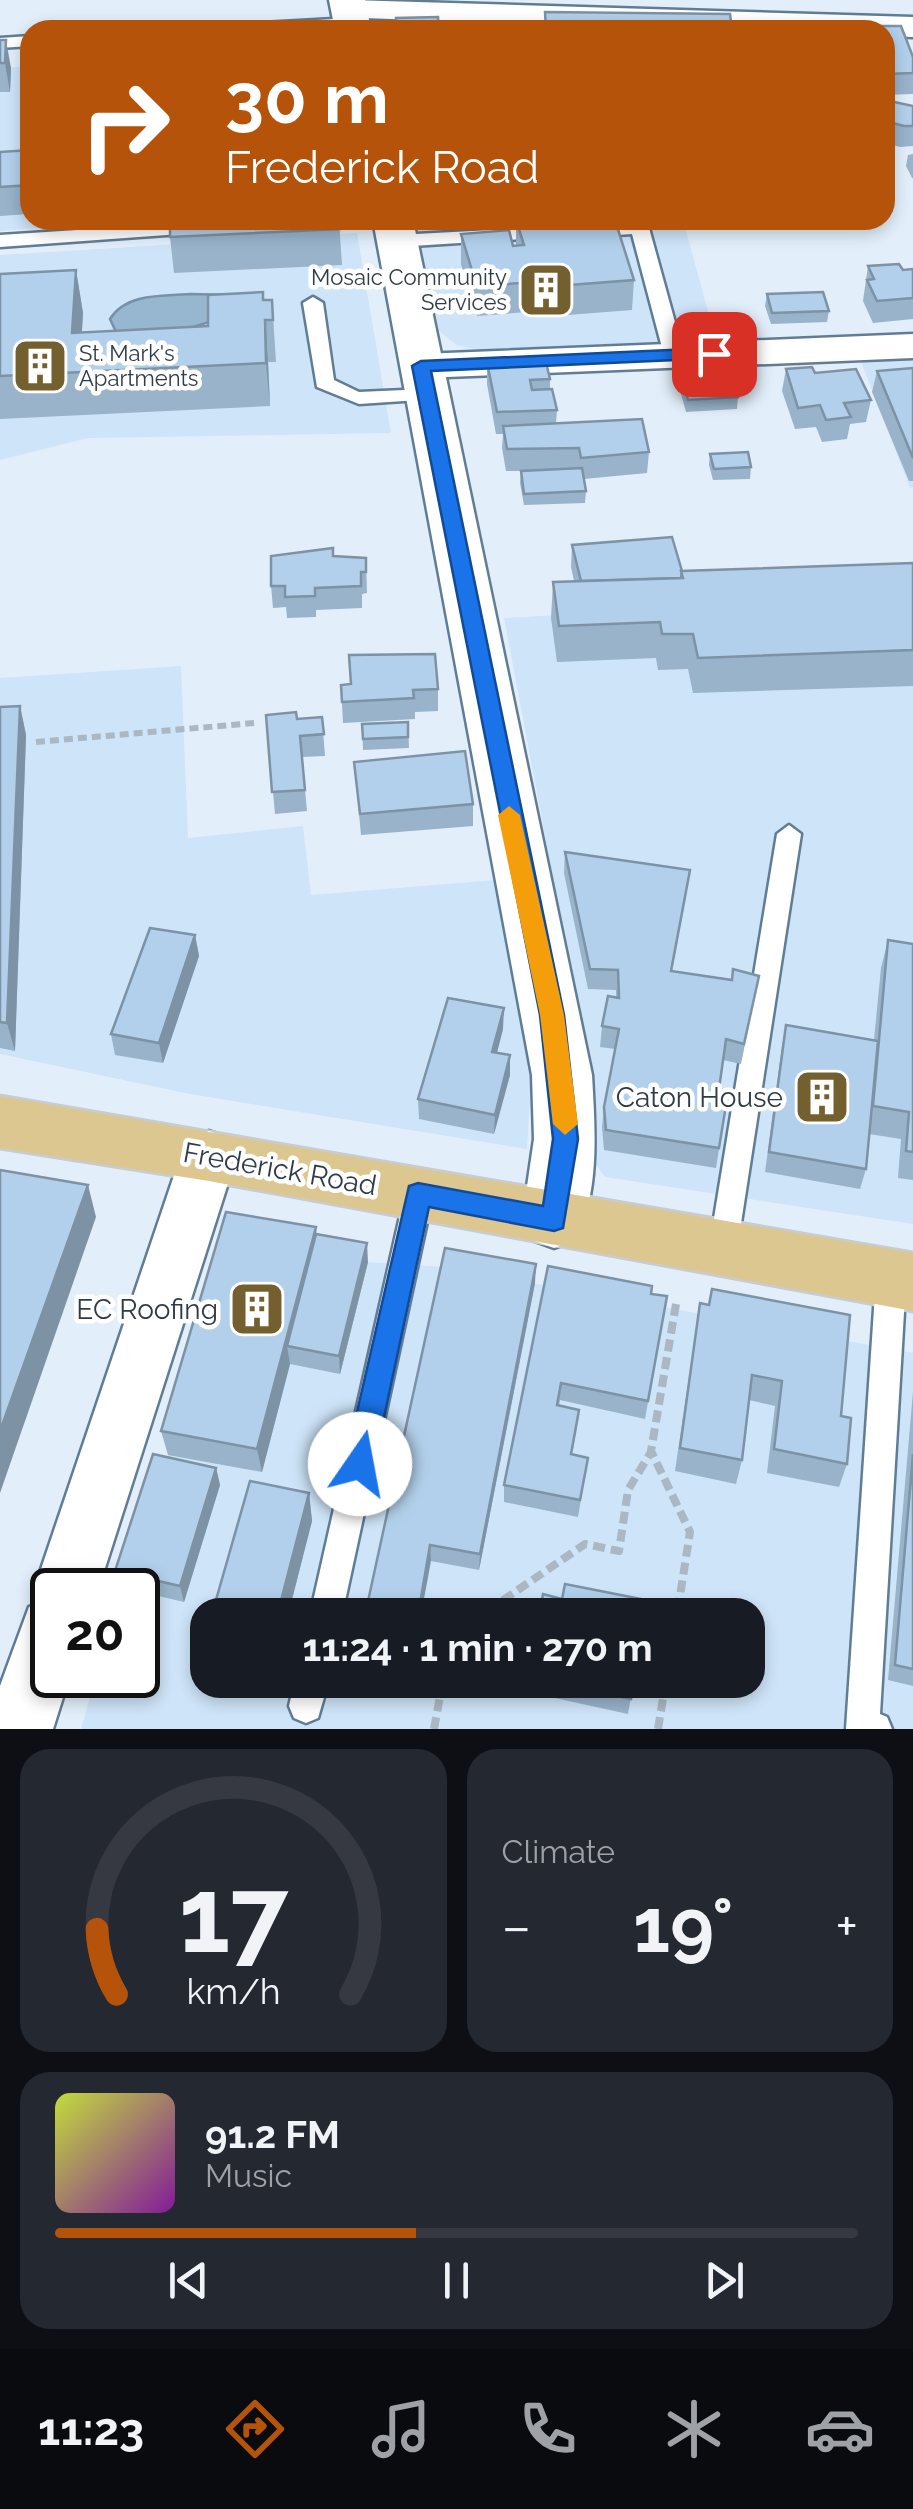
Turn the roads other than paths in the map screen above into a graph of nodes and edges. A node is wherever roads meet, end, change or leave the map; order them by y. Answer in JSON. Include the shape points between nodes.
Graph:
{"nodes":[{"id":1,"x":350,"y":16,"type":"edge"},
{"id":2,"x":315,"y":20,"type":"edge"},
{"id":3,"x":555,"y":20,"type":"edge"},
{"id":4,"x":171,"y":230,"type":"edge"},
{"id":5,"x":395,"y":230,"type":"edge"},
{"id":6,"x":641,"y":230,"type":"edge"},
{"id":7,"x":0,"y":241,"type":"edge"},
{"id":8,"x":314,"y":302,"type":"dead end"},
{"id":9,"x":913,"y":346,"type":"edge"},
{"id":10,"x":674,"y":355,"type":"junction"},
{"id":11,"x":424,"y":381,"type":"junction"},
{"id":12,"x":789,"y":834,"type":"dead end"},
{"id":13,"x":0,"y":1122,"type":"edge"},
{"id":14,"x":209,"y":1155,"type":"junction"},
{"id":15,"x":418,"y":1194,"type":"junction"},
{"id":16,"x":554,"y":1220,"type":"junction"},
{"id":17,"x":724,"y":1249,"type":"junction"},
{"id":18,"x":902,"y":1281,"type":"edge"},
{"id":19,"x":73,"y":1568,"type":"edge"},
{"id":20,"x":330,"y":1598,"type":"edge"},
{"id":21,"x":30,"y":1678,"type":"edge"},
{"id":22,"x":16,"y":1708,"type":"edge"},
{"id":23,"x":874,"y":1729,"type":"edge"}],
"edges":[{"from":1,"to":2,"type":"lane"},
{"from":1,"to":3,"type":"street"},
{"from":4,"to":7,"type":"lane"},
{"from":5,"to":11,"type":"street"},
{"from":6,"to":10,"type":"lane"},
{"from":8,"to":11,"type":"lane","via":[[324,383],[336,393],[358,399]]},
{"from":9,"to":10,"type":"street"},
{"from":10,"to":11,"type":"street"},
{"from":11,"to":16,"type":"street","via":[[562,1075],[566,1139]]},
{"from":12,"to":17,"type":"lane"},
{"from":13,"to":14,"type":"main road","name":"Frederick Road"},
{"from":14,"to":15,"type":"main road","name":"Frederick Road"},
{"from":14,"to":19,"type":"street"},
{"from":15,"to":16,"type":"main road","name":"Frederick Road"},
{"from":15,"to":20,"type":"lane"},
{"from":16,"to":17,"type":"main road","name":"Frederick Road"},
{"from":17,"to":18,"type":"main road","name":"Frederick Road"},
{"from":18,"to":23,"type":"lane","via":[[862,1726]]},
{"from":21,"to":22,"type":"street"}]}
